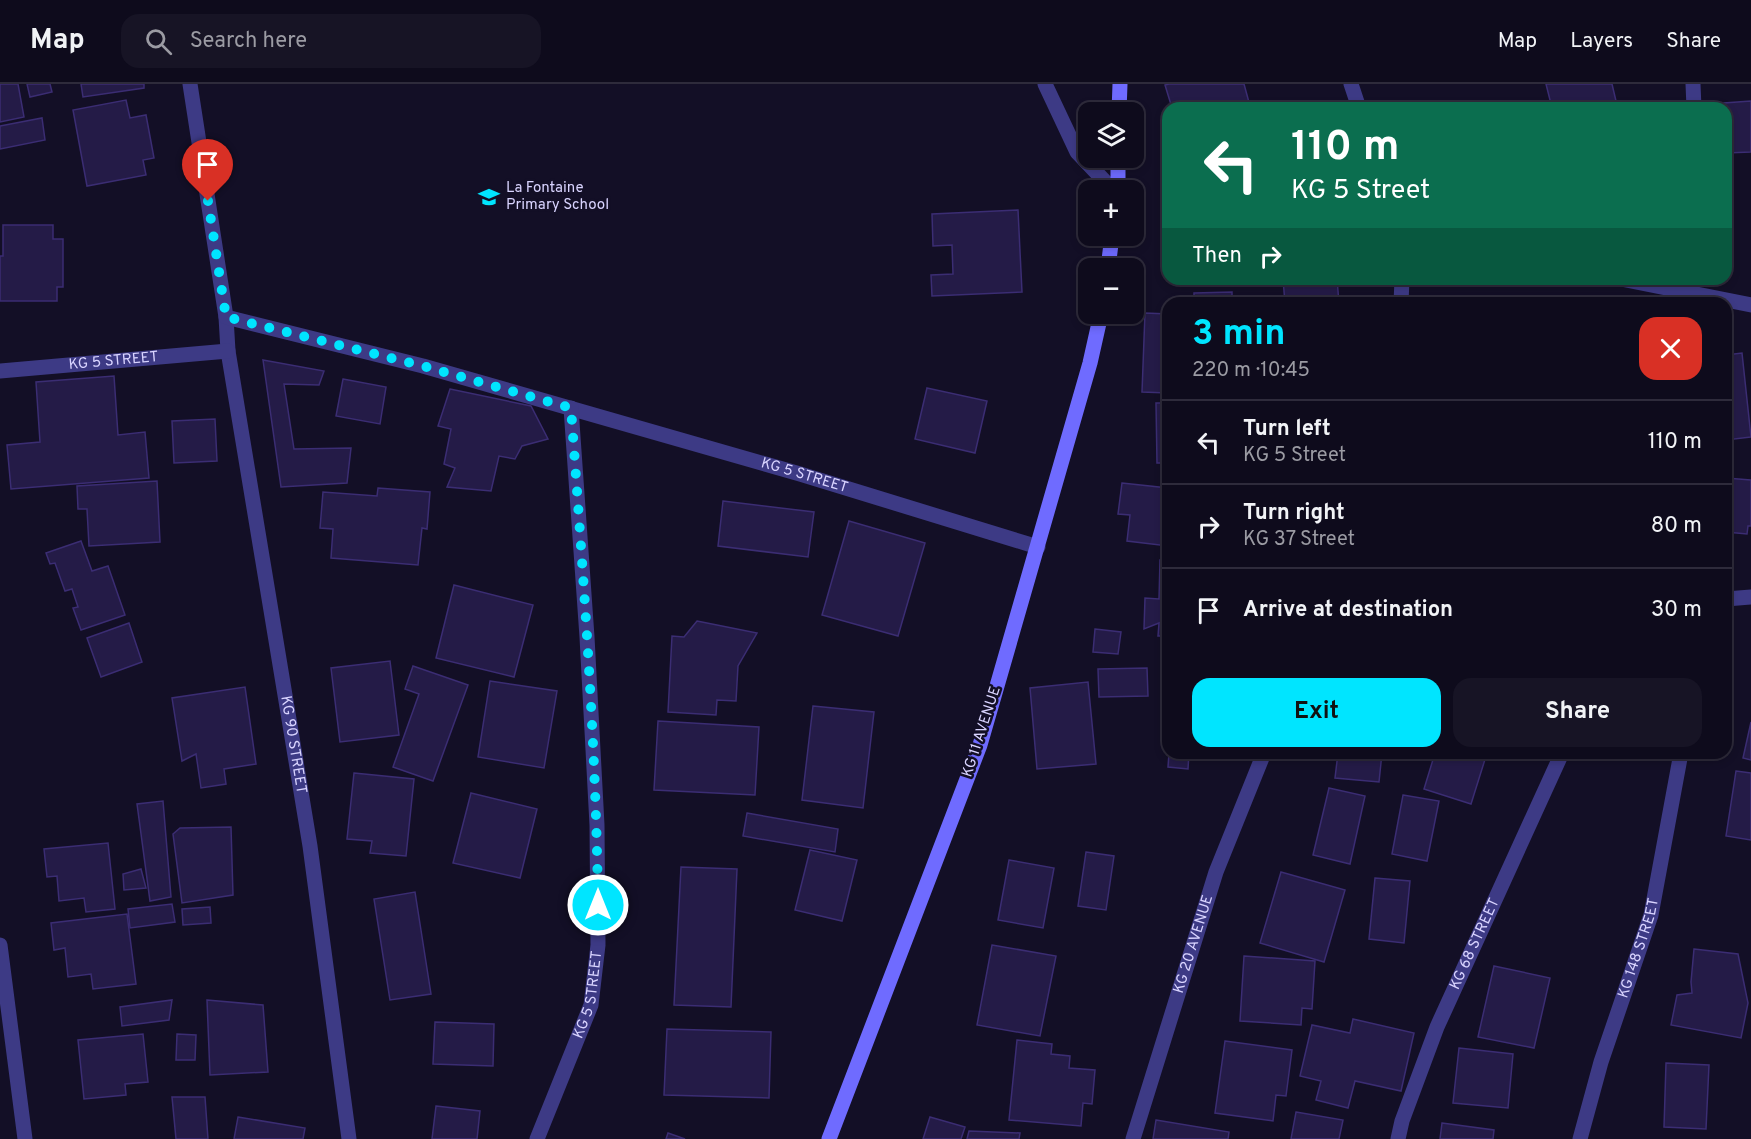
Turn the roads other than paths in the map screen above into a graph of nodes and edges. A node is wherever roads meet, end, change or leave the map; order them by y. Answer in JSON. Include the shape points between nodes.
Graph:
{"nodes":[{"id":1,"x":190,"y":84,"type":"edge"},
{"id":2,"x":1045,"y":84,"type":"edge"},
{"id":3,"x":1120,"y":84,"type":"edge"},
{"id":4,"x":1351,"y":84,"type":"edge"},
{"id":5,"x":1693,"y":84,"type":"edge"},
{"id":6,"x":1119,"y":102,"type":"edge"},
{"id":7,"x":1357,"y":102,"type":"edge"},
{"id":8,"x":1694,"y":102,"type":"edge"},
{"id":9,"x":1105,"y":180,"type":"edge"},
{"id":10,"x":1651,"y":285,"type":"edge"},
{"id":11,"x":1700,"y":285,"type":"edge"},
{"id":12,"x":1701,"y":295,"type":"junction"},
{"id":13,"x":1711,"y":297,"type":"edge"},
{"id":14,"x":1732,"y":301,"type":"edge"},
{"id":15,"x":1751,"y":305,"type":"edge"},
{"id":16,"x":226,"y":317,"type":"junction"},
{"id":17,"x":1099,"y":324,"type":"edge"},
{"id":18,"x":228,"y":351,"type":"junction"},
{"id":19,"x":0,"y":371,"type":"edge"},
{"id":20,"x":571,"y":408,"type":"junction"},
{"id":21,"x":1038,"y":547,"type":"junction"},
{"id":22,"x":1751,"y":597,"type":"edge"},
{"id":23,"x":1732,"y":599,"type":"edge"},
{"id":24,"x":1262,"y":759,"type":"edge"},
{"id":25,"x":1559,"y":759,"type":"edge"},
{"id":26,"x":1680,"y":759,"type":"edge"},
{"id":27,"x":0,"y":945,"type":"edge"},
{"id":28,"x":25,"y":1139,"type":"edge"},
{"id":29,"x":349,"y":1139,"type":"edge"},
{"id":30,"x":537,"y":1139,"type":"edge"},
{"id":31,"x":829,"y":1139,"type":"edge"},
{"id":32,"x":1133,"y":1139,"type":"edge"},
{"id":33,"x":1398,"y":1139,"type":"edge"},
{"id":34,"x":1580,"y":1139,"type":"edge"}],
"edges":[{"from":1,"to":16,"type":"street","name":"KG 90 STREET"},
{"from":2,"to":9,"type":"street","via":[[1077,152]]},
{"from":3,"to":6,"type":"main road"},
{"from":4,"to":7,"type":"street"},
{"from":5,"to":8,"type":"street"},
{"from":10,"to":12,"type":"street"},
{"from":11,"to":12,"type":"street"},
{"from":12,"to":13,"type":"street"},
{"from":14,"to":15,"type":"street"},
{"from":16,"to":18,"type":"street","name":"KG 90 STREET"},
{"from":16,"to":20,"type":"street","name":"KG 5 STREET"},
{"from":17,"to":21,"type":"main road","name":"KG 11 AVENUE"},
{"from":18,"to":19,"type":"street","name":"KG 5 STREET"},
{"from":18,"to":29,"type":"street","name":"KG 90 STREET","via":[[310,846]]},
{"from":20,"to":21,"type":"street","name":"KG 5 STREET"},
{"from":20,"to":30,"type":"street","name":"KG 5 STREET","via":[[597,825],[598,945],[591,1005]]},
{"from":21,"to":31,"type":"main road","name":"KG 11 AVENUE","via":[[980,745]]},
{"from":22,"to":23,"type":"street"},
{"from":24,"to":32,"type":"street","name":"KG 20 AVENUE","via":[[1216,872]]},
{"from":25,"to":33,"type":"street","name":"KG 68 STREET","via":[[1437,1027]]},
{"from":26,"to":34,"type":"street","name":"KG 148 STREET","via":[[1651,915],[1601,1062]]},
{"from":27,"to":28,"type":"street"}]}
